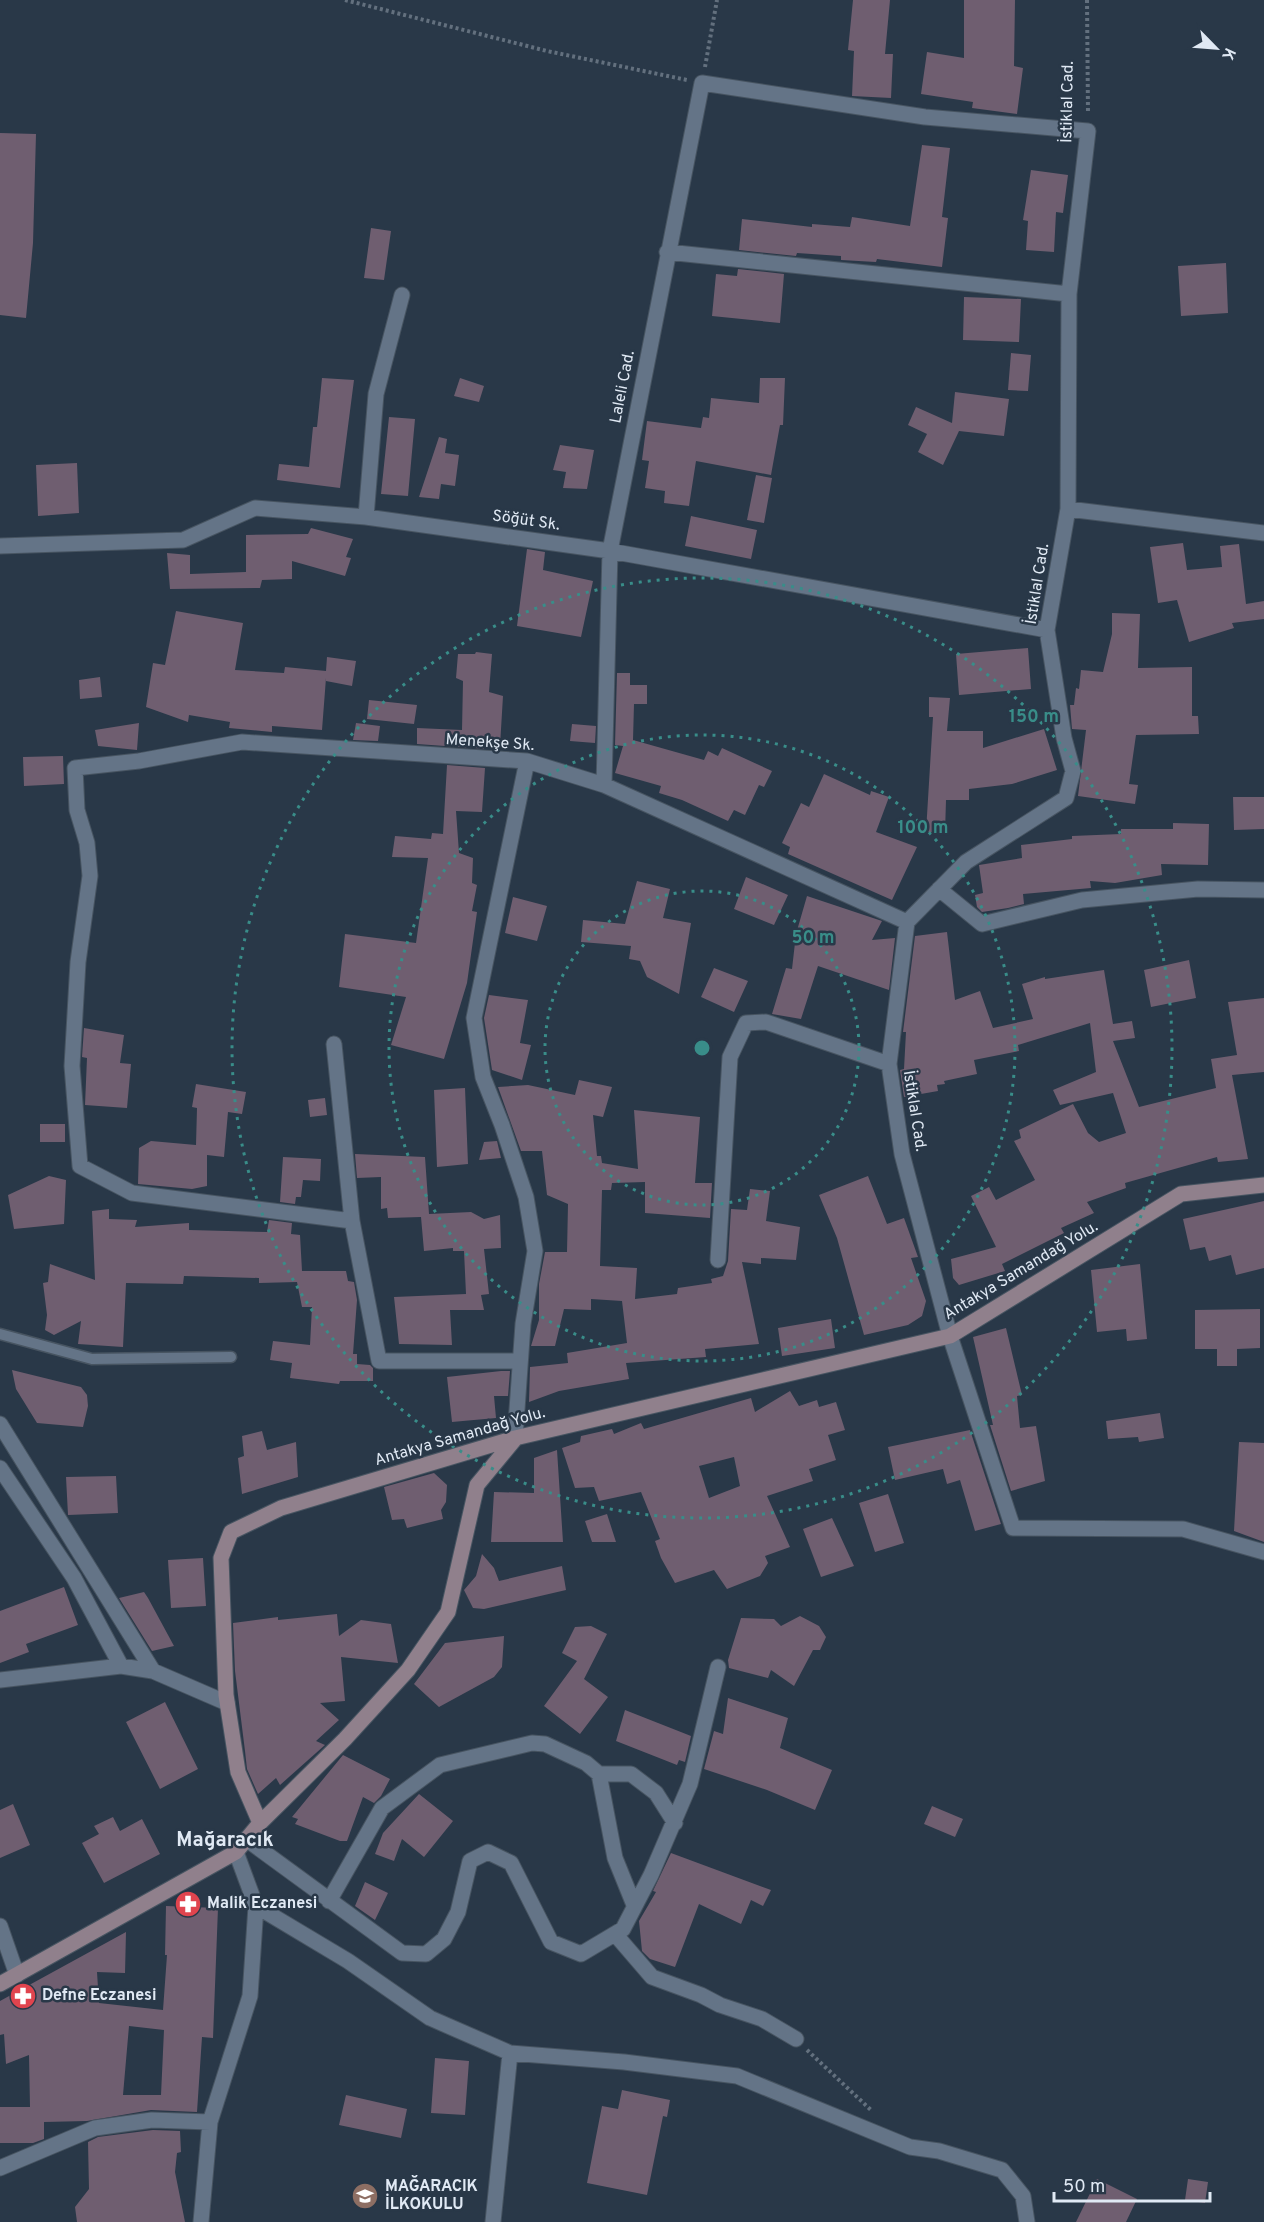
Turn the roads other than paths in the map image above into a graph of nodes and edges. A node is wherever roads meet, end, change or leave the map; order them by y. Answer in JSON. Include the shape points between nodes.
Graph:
{"nodes":[{"id":1,"x":702,"y":83,"type":"joint"},
{"id":2,"x":667,"y":252,"type":"junction"},
{"id":3,"x":1069,"y":294,"type":"junction"},
{"id":4,"x":402,"y":295,"type":"dead end"},
{"id":5,"x":1068,"y":509,"type":"junction"},
{"id":6,"x":366,"y":517,"type":"junction"},
{"id":7,"x":1264,"y":534,"type":"edge"},
{"id":8,"x":0,"y":546,"type":"edge"},
{"id":9,"x":610,"y":551,"type":"junction"},
{"id":10,"x":1047,"y":630,"type":"junction"},
{"id":11,"x":527,"y":761,"type":"junction"},
{"id":12,"x":604,"y":785,"type":"junction"},
{"id":13,"x":939,"y":889,"type":"junction"},
{"id":14,"x":1264,"y":890,"type":"edge"},
{"id":15,"x":907,"y":922,"type":"junction"},
{"id":16,"x":334,"y":1044,"type":"dead end"},
{"id":17,"x":889,"y":1064,"type":"junction"},
{"id":18,"x":1264,"y":1185,"type":"edge"},
{"id":19,"x":352,"y":1221,"type":"junction"},
{"id":20,"x":718,"y":1260,"type":"dead end"},
{"id":21,"x":0,"y":1334,"type":"edge"},
{"id":22,"x":950,"y":1336,"type":"junction"},
{"id":23,"x":231,"y":1358,"type":"dead end"},
{"id":24,"x":519,"y":1361,"type":"junction"},
{"id":25,"x":0,"y":1424,"type":"edge"},
{"id":26,"x":515,"y":1438,"type":"junction"},
{"id":27,"x":0,"y":1468,"type":"edge"},
{"id":28,"x":1264,"y":1551,"type":"edge"},
{"id":29,"x":121,"y":1666,"type":"junction"},
{"id":30,"x":718,"y":1667,"type":"dead end"},
{"id":31,"x":153,"y":1671,"type":"junction"},
{"id":32,"x":0,"y":1680,"type":"edge"},
{"id":33,"x":227,"y":1703,"type":"junction"},
{"id":34,"x":599,"y":1774,"type":"junction"},
{"id":35,"x":260,"y":1823,"type":"junction"},
{"id":36,"x":675,"y":1823,"type":"junction"},
{"id":37,"x":246,"y":1839,"type":"junction"},
{"id":38,"x":236,"y":1852,"type":"junction"},
{"id":39,"x":329,"y":1901,"type":"junction"},
{"id":40,"x":634,"y":1905,"type":"junction"},
{"id":41,"x":256,"y":1906,"type":"junction"},
{"id":42,"x":0,"y":1926,"type":"edge"},
{"id":43,"x":615,"y":1934,"type":"junction"},
{"id":44,"x":17,"y":1975,"type":"junction"},
{"id":45,"x":0,"y":1984,"type":"edge"},
{"id":46,"x":796,"y":2039,"type":"road end"},
{"id":47,"x":510,"y":2053,"type":"junction"},
{"id":48,"x":210,"y":2122,"type":"junction"},
{"id":49,"x":0,"y":2168,"type":"edge"},
{"id":50,"x":201,"y":2222,"type":"edge"},
{"id":51,"x":493,"y":2222,"type":"edge"},
{"id":52,"x":1027,"y":2222,"type":"edge"}],
"edges":[{"from":1,"to":2,"type":"street","name":"Laleli Cad."},
{"from":1,"to":3,"type":"street","name":"İstiklal Cad.","via":[[925,117],[1088,130]]},
{"from":2,"to":3,"type":"street"},
{"from":2,"to":9,"type":"street","name":"Laleli Cad."},
{"from":3,"to":5,"type":"street","name":"İstiklal Cad."},
{"from":4,"to":6,"type":"street","via":[[376,394]]},
{"from":5,"to":7,"type":"street"},
{"from":5,"to":10,"type":"street","name":"İstiklal Cad."},
{"from":6,"to":8,"type":"street","name":"Söğüt Sk.","via":[[255,508],[183,540]]},
{"from":6,"to":9,"type":"street","name":"Söğüt Sk."},
{"from":9,"to":10,"type":"street","name":"Söğüt Sk."},
{"from":9,"to":12,"type":"street","name":"Laleli Cad."},
{"from":10,"to":13,"type":"street","name":"İstiklal Cad.","via":[[1073,771],[1066,798],[966,862]]},
{"from":11,"to":12,"type":"street","name":"Menekşe Sk."},
{"from":11,"to":19,"type":"street","name":"Menekşe Sk.","via":[[242,742],[75,768],[77,810],[87,843],[90,876],[78,962],[72,1066],[80,1166],[132,1193]]},
{"from":11,"to":24,"type":"street","via":[[474,1018],[483,1077],[526,1197],[535,1251]]},
{"from":12,"to":15,"type":"street","name":"Menekşe Sk."},
{"from":13,"to":14,"type":"street","via":[[982,924],[1082,900],[1198,889]]},
{"from":13,"to":15,"type":"street","name":"İstiklal Cad."},
{"from":15,"to":17,"type":"street","name":"İstiklal Cad."},
{"from":16,"to":19,"type":"street"},
{"from":17,"to":20,"type":"street","via":[[766,1022],[746,1023],[730,1057]]},
{"from":17,"to":22,"type":"street","name":"İstiklal Cad.","via":[[902,1154]]},
{"from":18,"to":22,"type":"street","name":"Antakya Samandağ Yolu.","via":[[1181,1194]]},
{"from":19,"to":24,"type":"street","via":[[380,1361]]},
{"from":21,"to":23,"type":"lane","via":[[92,1359]]},
{"from":22,"to":26,"type":"street","name":"Antakya Samandağ Yolu."},
{"from":22,"to":28,"type":"street","name":"İstiklal Cad.","via":[[1013,1528],[1183,1529]]},
{"from":24,"to":26,"type":"street"},
{"from":25,"to":31,"type":"street"},
{"from":26,"to":33,"type":"street","name":"Antakya Samandağ Yolu.","via":[[281,1508],[231,1532],[221,1558]]},
{"from":26,"to":35,"type":"street","via":[[477,1485],[448,1612],[408,1670]]},
{"from":27,"to":29,"type":"street","via":[[74,1578]]},
{"from":29,"to":31,"type":"street"},
{"from":29,"to":32,"type":"street"},
{"from":30,"to":36,"type":"street","via":[[690,1784]]},
{"from":31,"to":33,"type":"street"},
{"from":33,"to":35,"type":"street","name":"Antakya Samandağ Yolu.","via":[[238,1772]]},
{"from":34,"to":36,"type":"street","via":[[632,1774],[656,1793]]},
{"from":34,"to":39,"type":"street","via":[[586,1763],[545,1744],[532,1743],[440,1765],[382,1808]]},
{"from":34,"to":40,"type":"street","via":[[615,1858]]},
{"from":35,"to":37,"type":"street"},
{"from":36,"to":40,"type":"street"},
{"from":37,"to":38,"type":"street"},
{"from":37,"to":39,"type":"street"},
{"from":38,"to":41,"type":"street"},
{"from":38,"to":44,"type":"street"},
{"from":39,"to":43,"type":"street","via":[[402,1953],[426,1954],[444,1939],[458,1912],[470,1861],[488,1852],[511,1863],[551,1942],[581,1954]]},
{"from":40,"to":43,"type":"street","via":[[623,1929]]},
{"from":41,"to":47,"type":"street","via":[[348,1961],[430,2018]]},
{"from":41,"to":48,"type":"street","via":[[250,1996]]},
{"from":42,"to":44,"type":"street"},
{"from":43,"to":46,"type":"street","via":[[652,1977],[762,2019]]},
{"from":44,"to":45,"type":"street"},
{"from":47,"to":51,"type":"street"},
{"from":47,"to":52,"type":"street","via":[[737,2076],[910,2147],[1002,2169],[1023,2196]]},
{"from":48,"to":49,"type":"street","via":[[152,2120],[95,2128]]},
{"from":48,"to":50,"type":"street"}]}
